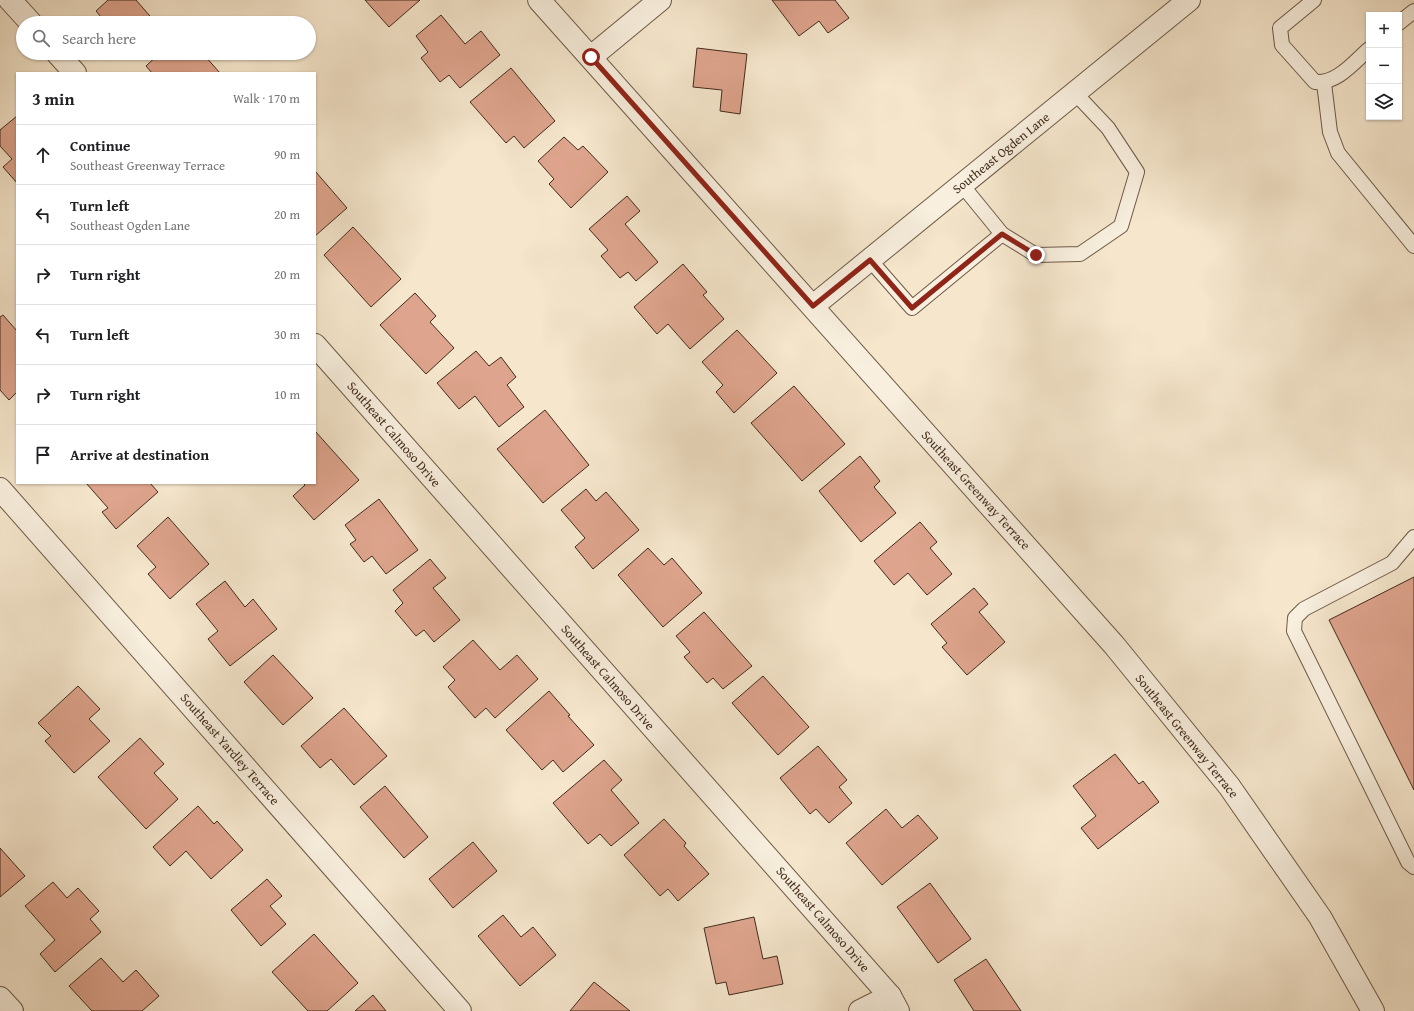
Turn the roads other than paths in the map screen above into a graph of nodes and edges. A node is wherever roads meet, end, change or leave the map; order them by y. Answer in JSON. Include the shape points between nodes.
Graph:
{"nodes":[{"id":1,"x":10,"y":0,"type":"edge"},
{"id":2,"x":539,"y":0,"type":"edge"},
{"id":3,"x":660,"y":0,"type":"edge"},
{"id":4,"x":1190,"y":0,"type":"edge"},
{"id":5,"x":1314,"y":0,"type":"edge"},
{"id":6,"x":1414,"y":11,"type":"edge"},
{"id":7,"x":25,"y":16,"type":"edge"},
{"id":8,"x":1402,"y":21,"type":"edge"},
{"id":9,"x":1366,"y":52,"type":"edge"},
{"id":10,"x":591,"y":57,"type":"junction"},
{"id":11,"x":63,"y":60,"type":"edge"},
{"id":12,"x":74,"y":72,"type":"edge"},
{"id":13,"x":1324,"y":83,"type":"junction"},
{"id":14,"x":1075,"y":93,"type":"junction"},
{"id":15,"x":962,"y":185,"type":"junction"},
{"id":16,"x":1002,"y":234,"type":"junction"},
{"id":17,"x":1414,"y":246,"type":"edge"},
{"id":18,"x":870,"y":260,"type":"junction"},
{"id":19,"x":813,"y":306,"type":"junction"},
{"id":20,"x":316,"y":346,"type":"edge"},
{"id":21,"x":0,"y":489,"type":"edge"},
{"id":22,"x":1414,"y":537,"type":"edge"},
{"id":23,"x":1414,"y":867,"type":"edge"},
{"id":24,"x":0,"y":998,"type":"edge"},
{"id":25,"x":894,"y":1003,"type":"edge"},
{"id":26,"x":12,"y":1011,"type":"edge"},
{"id":27,"x":460,"y":1011,"type":"edge"},
{"id":28,"x":860,"y":1011,"type":"edge"},
{"id":29,"x":1373,"y":1011,"type":"edge"}],
"edges":[{"from":1,"to":7,"type":"street"},
{"from":2,"to":10,"type":"street","name":"Southeast Greenway Terrace"},
{"from":3,"to":10,"type":"street"},
{"from":4,"to":14,"type":"street","name":"Southeast Ogden Lane"},
{"from":5,"to":13,"type":"lane","via":[[1280,28],[1280,38],[1282,45],[1316,82]]},
{"from":6,"to":8,"type":"lane"},
{"from":9,"to":13,"type":"lane","via":[[1332,80]]},
{"from":10,"to":19,"type":"street","name":"Southeast Greenway Terrace"},
{"from":11,"to":12,"type":"street"},
{"from":13,"to":17,"type":"lane","via":[[1330,132],[1338,153]]},
{"from":14,"to":15,"type":"street","name":"Southeast Ogden Lane"},
{"from":14,"to":16,"type":"lane","via":[[1108,128],[1137,172],[1121,226],[1080,254],[1036,255]]},
{"from":15,"to":16,"type":"lane"},
{"from":15,"to":18,"type":"street","name":"Southeast Ogden Lane"},
{"from":16,"to":18,"type":"lane","via":[[912,308]]},
{"from":18,"to":19,"type":"street","name":"Southeast Ogden Lane"},
{"from":19,"to":29,"type":"street","name":"Southeast Greenway Terrace","via":[[1114,646],[1229,786],[1320,917]]},
{"from":20,"to":25,"type":"street","name":"Southeast Calmoso Drive"},
{"from":21,"to":27,"type":"street","name":"Southeast Yardley Terrace"},
{"from":22,"to":23,"type":"lane","via":[[1392,563],[1304,609],[1295,618],[1294,631],[1408,862]]},
{"from":24,"to":26,"type":"street"},
{"from":25,"to":28,"type":"street"}]}
